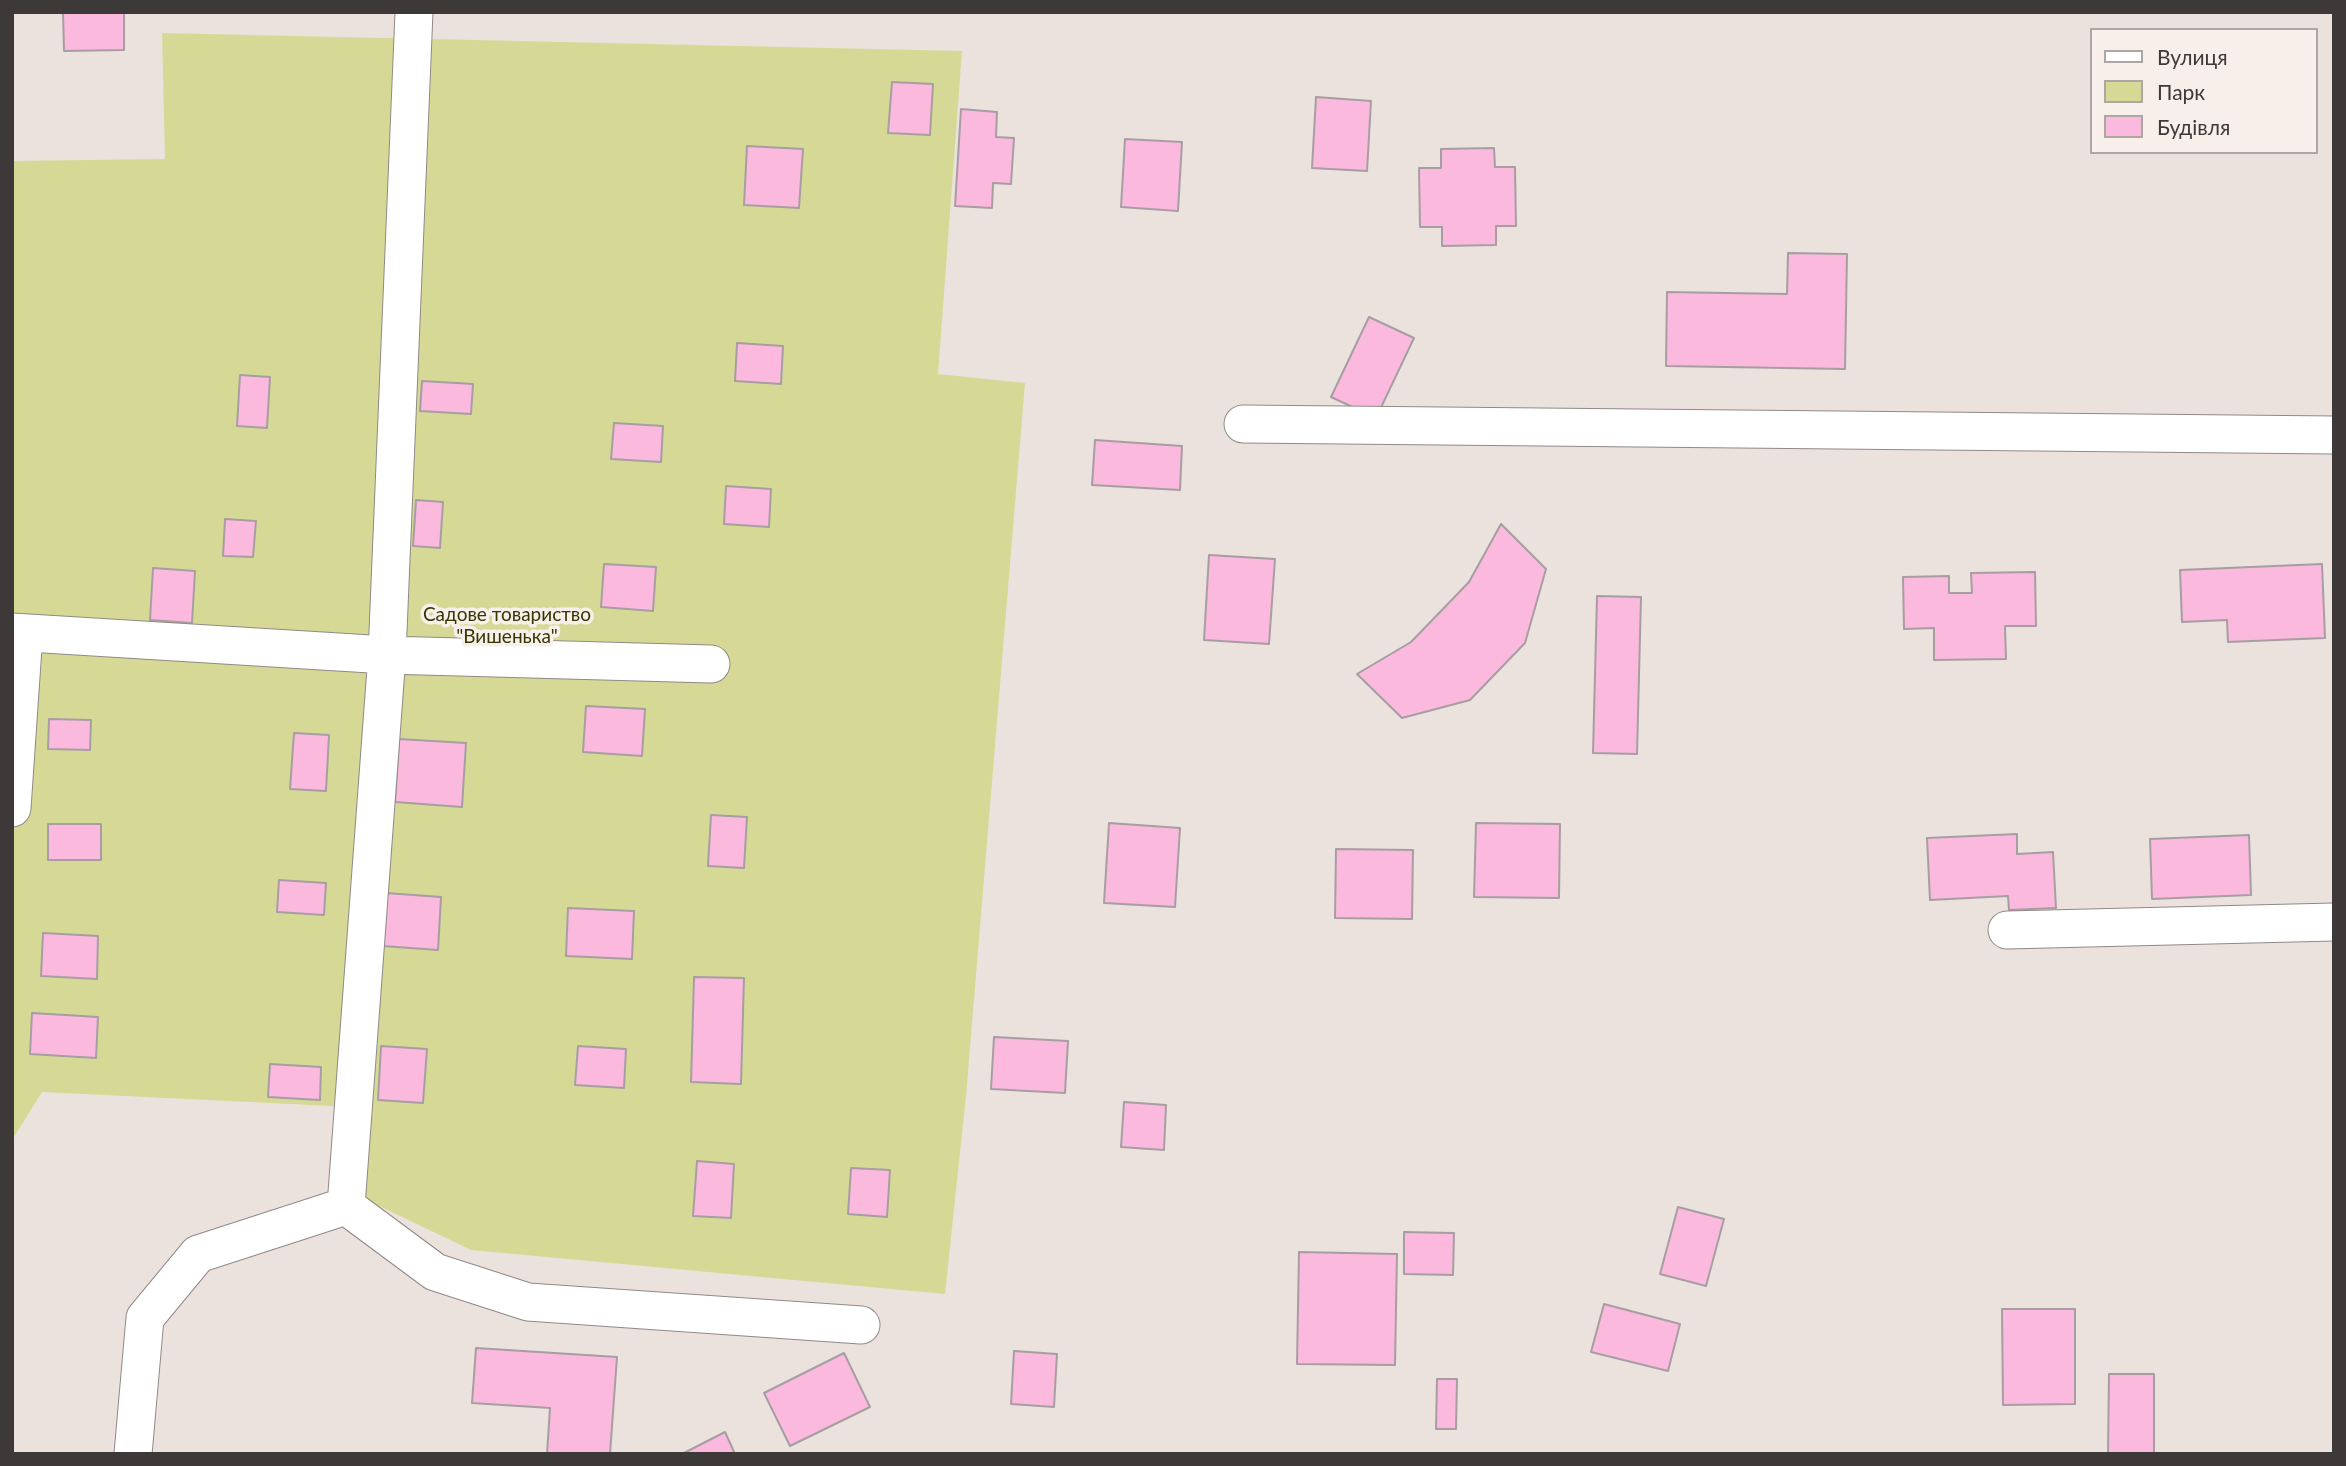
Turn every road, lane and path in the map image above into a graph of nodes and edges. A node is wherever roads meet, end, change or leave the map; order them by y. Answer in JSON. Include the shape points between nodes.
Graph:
{"nodes":[{"id":1,"x":414,"y":12,"type":"edge"},
{"id":2,"x":1242,"y":424,"type":"dead end"},
{"id":3,"x":2334,"y":435,"type":"edge"},
{"id":4,"x":18,"y":633,"type":"edge"},
{"id":5,"x":387,"y":655,"type":"junction"},
{"id":6,"x":711,"y":664,"type":"dead end"},
{"id":7,"x":12,"y":808,"type":"edge"},
{"id":8,"x":2334,"y":922,"type":"edge"},
{"id":9,"x":2007,"y":930,"type":"dead end"},
{"id":10,"x":346,"y":1206,"type":"junction"},
{"id":11,"x":862,"y":1325,"type":"dead end"},
{"id":12,"x":133,"y":1454,"type":"edge"}],
"edges":[{"from":1,"to":5,"type":"street"},
{"from":2,"to":3,"type":"street"},
{"from":4,"to":5,"type":"street"},
{"from":4,"to":7,"type":"street"},
{"from":5,"to":6,"type":"street"},
{"from":5,"to":10,"type":"street"},
{"from":8,"to":9,"type":"street"},
{"from":10,"to":11,"type":"street","via":[[435,1272],[527,1302]]},
{"from":10,"to":12,"type":"street","via":[[198,1254],[145,1318]]}]}
